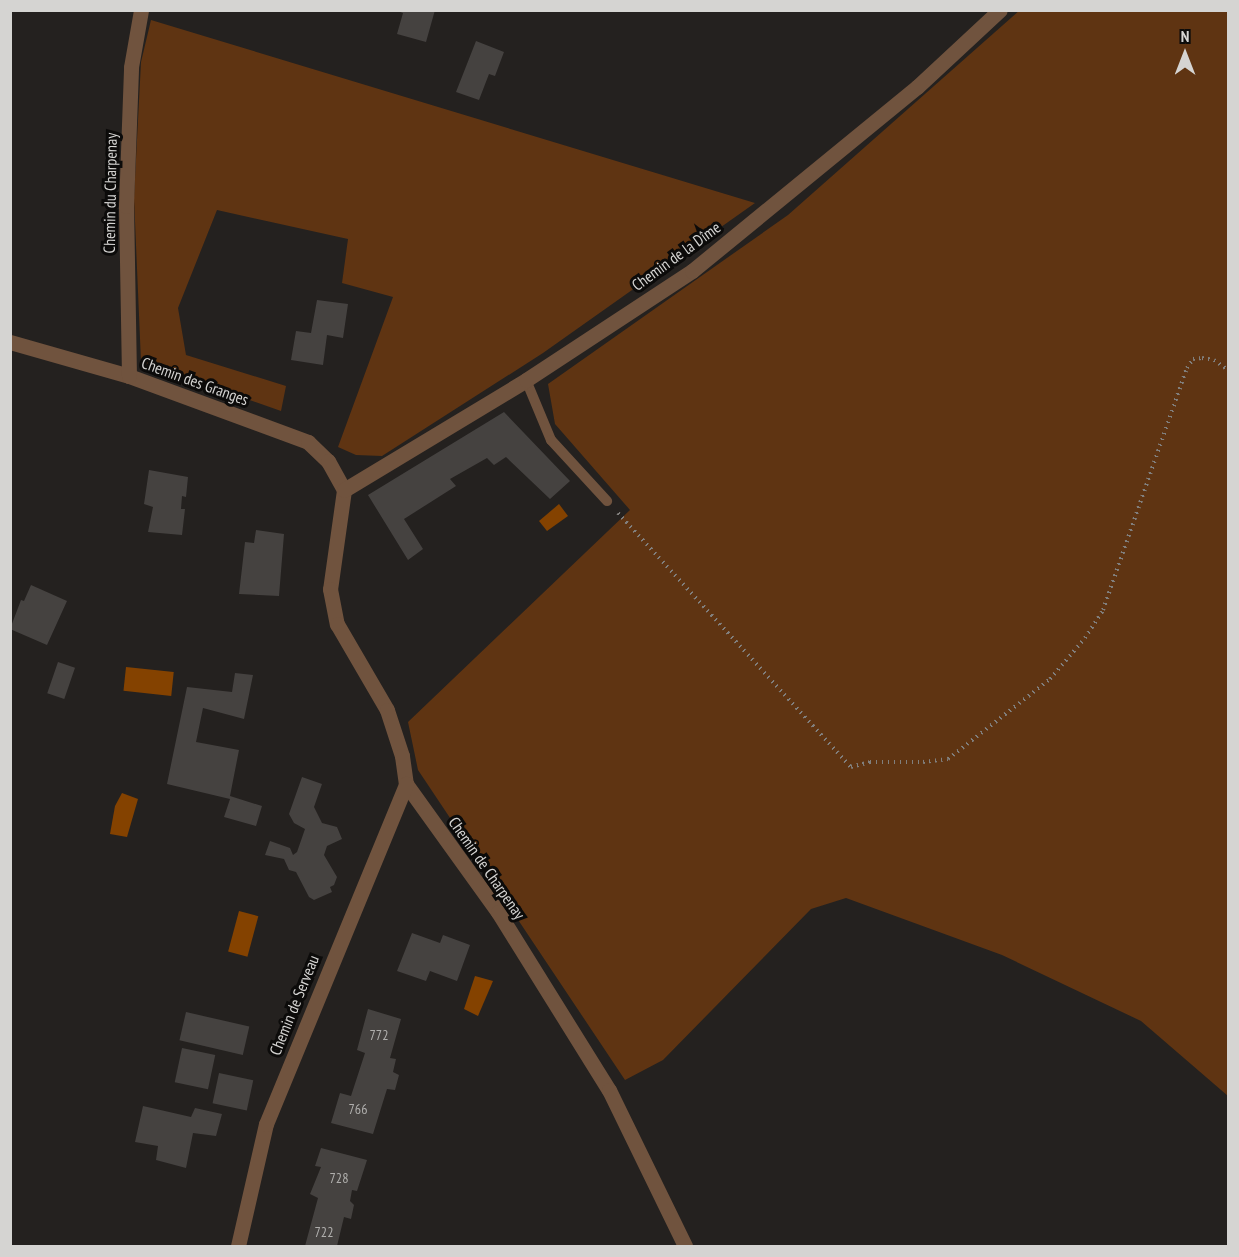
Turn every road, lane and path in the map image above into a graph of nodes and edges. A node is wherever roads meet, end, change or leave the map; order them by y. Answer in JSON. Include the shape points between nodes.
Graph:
{"nodes":[{"id":1,"x":141,"y":10,"type":"edge"},
{"id":2,"x":1000,"y":10,"type":"edge"},
{"id":3,"x":10,"y":342,"type":"edge"},
{"id":4,"x":1228,"y":370,"type":"edge"},
{"id":5,"x":129,"y":376,"type":"junction"},
{"id":6,"x":526,"y":380,"type":"junction"},
{"id":7,"x":344,"y":490,"type":"junction"},
{"id":8,"x":607,"y":501,"type":"joint"},
{"id":9,"x":406,"y":784,"type":"junction"},
{"id":10,"x":238,"y":1246,"type":"edge"},
{"id":11,"x":686,"y":1246,"type":"edge"}],
"edges":[{"from":1,"to":5,"type":"street","name":"Chemin du Charpenay","via":[[130,67],[126,183]]},
{"from":2,"to":6,"type":"street","name":"Chemin de la Dîme","via":[[917,87],[692,271]]},
{"from":3,"to":5,"type":"street","name":"Chemin des Granges"},
{"from":4,"to":8,"type":"path","via":[[1214,360],[1202,358],[1193,359],[1187,368],[1103,609],[1085,638],[1050,679],[948,759],[870,762],[851,767]]},
{"from":5,"to":7,"type":"street","name":"Chemin des Granges","via":[[308,442],[328,461]]},
{"from":6,"to":7,"type":"street","name":"Chemin de la Dîme"},
{"from":6,"to":8,"type":"lane","via":[[551,440]]},
{"from":7,"to":9,"type":"street","name":"Chemin de Charpenay","via":[[330,589],[337,624],[387,710],[402,756]]},
{"from":9,"to":10,"type":"street","name":"Chemin de Serveau","via":[[266,1124]]},
{"from":9,"to":11,"type":"street","name":"Chemin de Charpenay","via":[[498,912],[609,1090]]}]}
